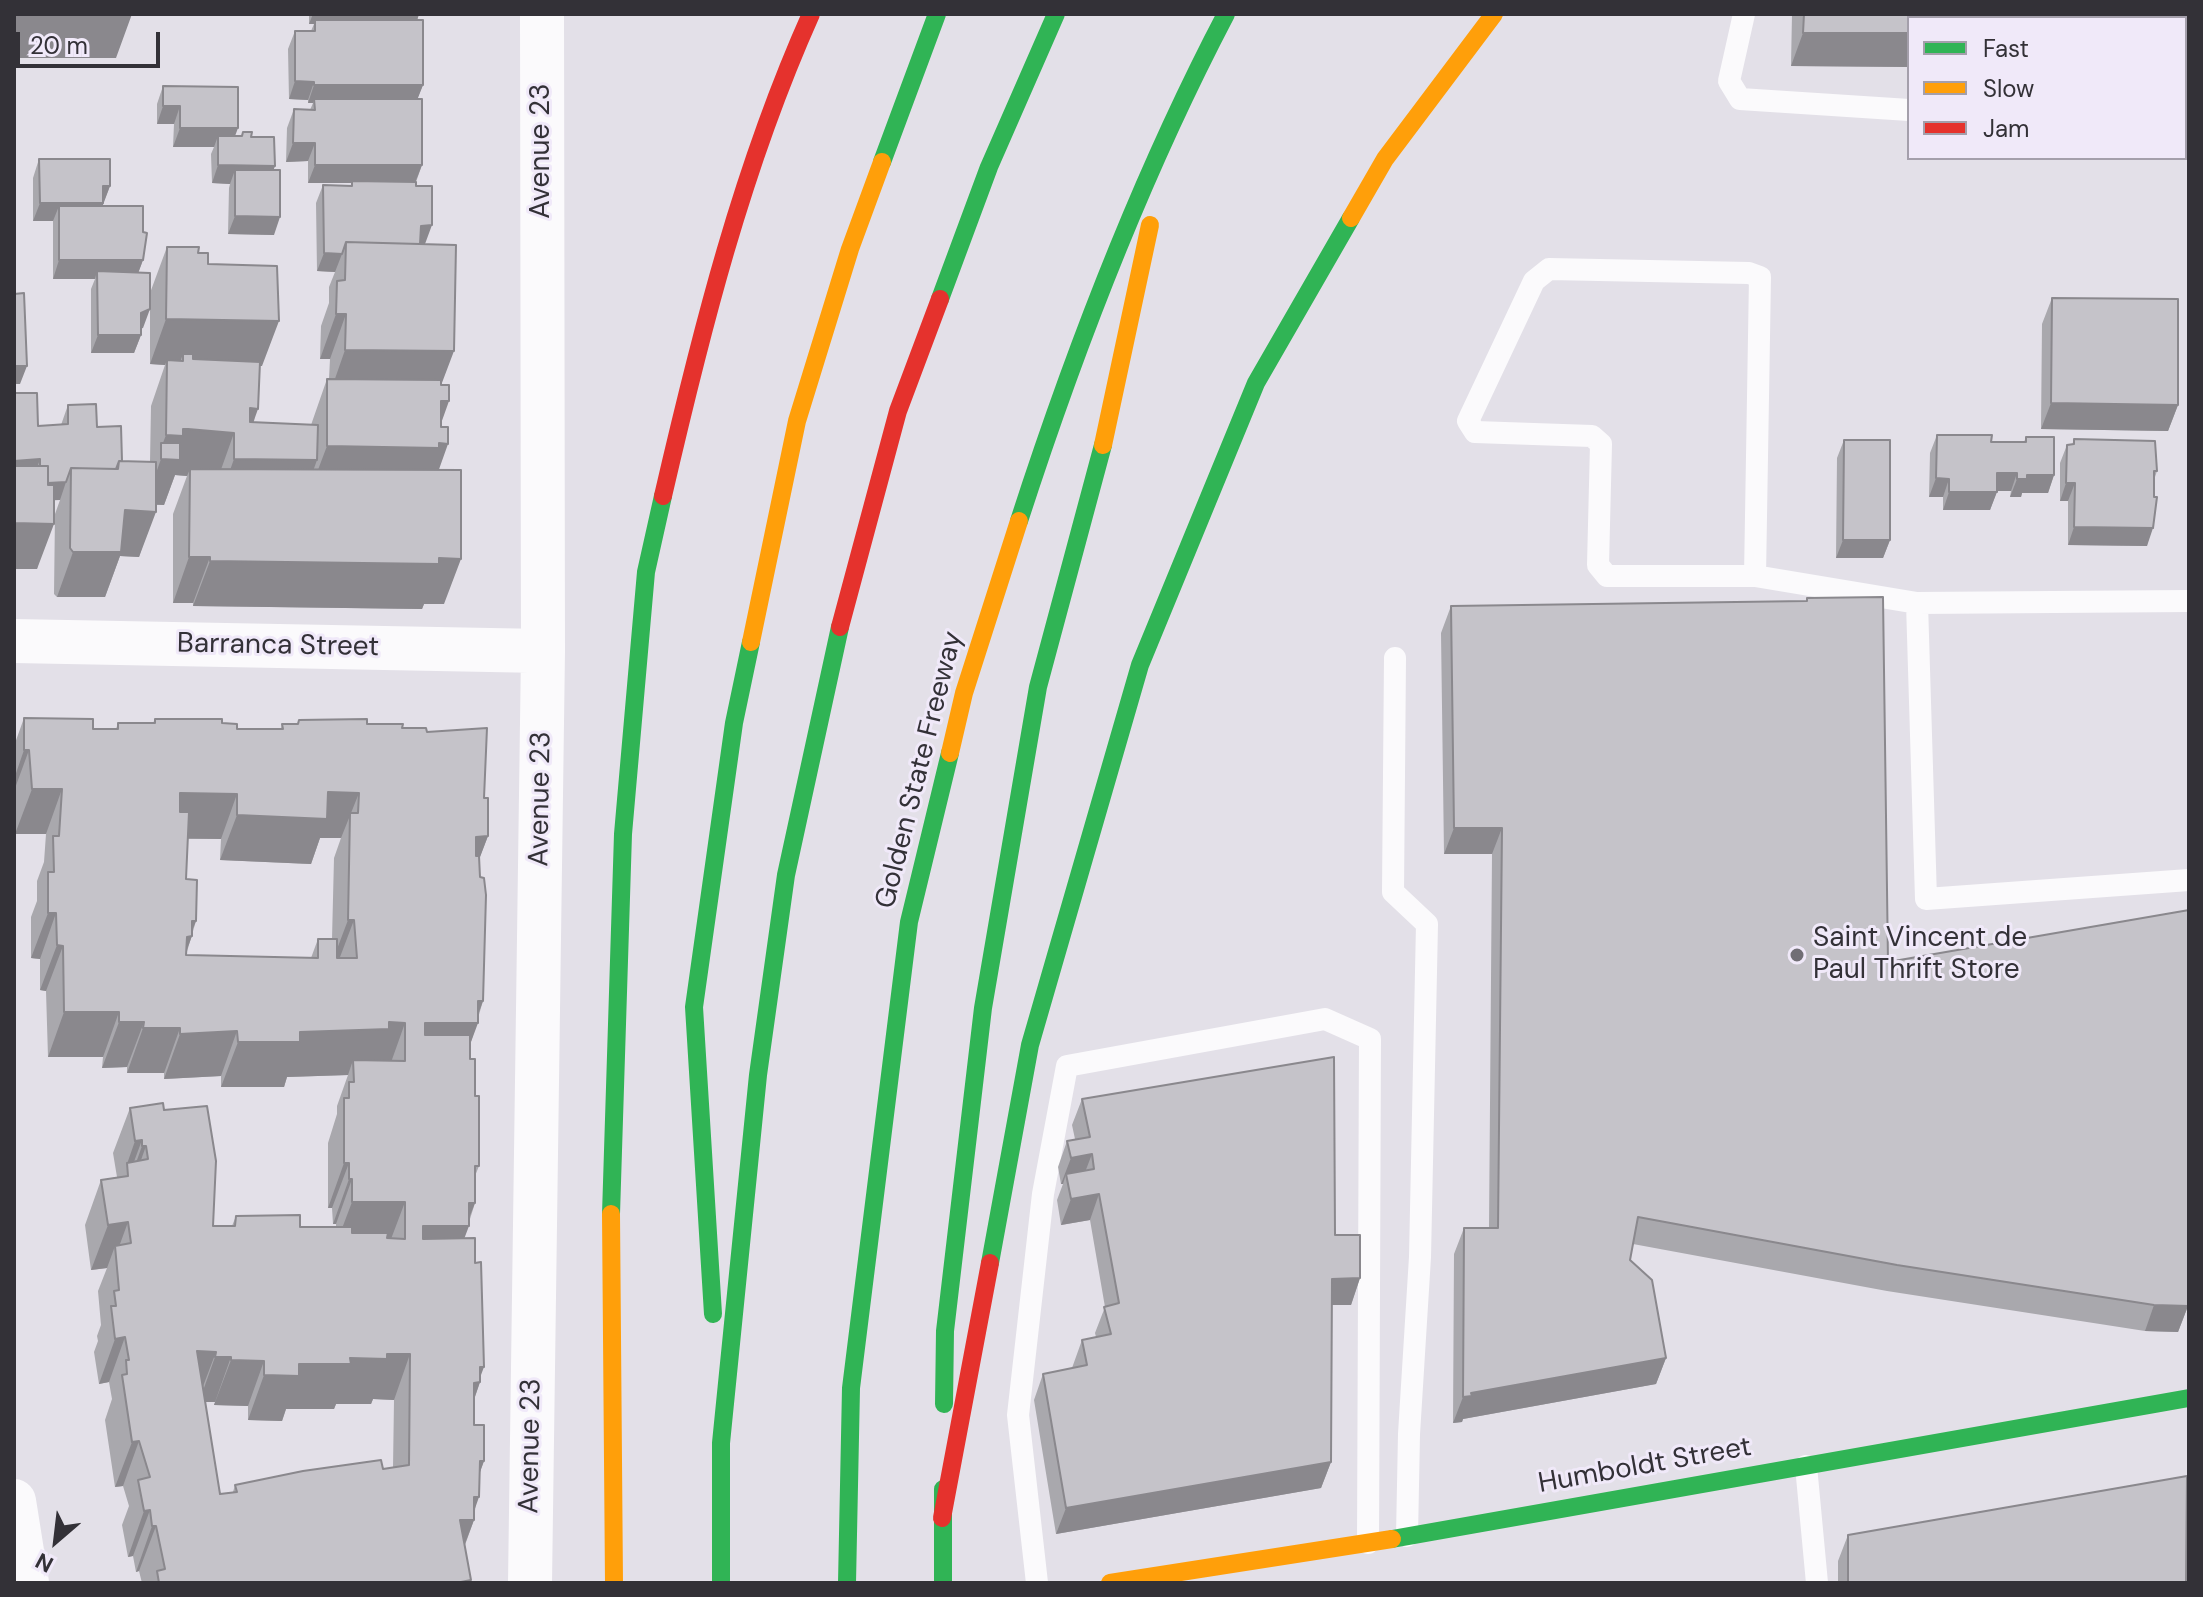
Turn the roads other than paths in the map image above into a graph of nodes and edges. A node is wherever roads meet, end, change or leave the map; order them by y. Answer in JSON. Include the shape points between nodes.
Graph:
{"nodes":[{"id":1,"x":542,"y":14,"type":"edge"},
{"id":2,"x":811,"y":14,"type":"edge"},
{"id":3,"x":937,"y":14,"type":"edge"},
{"id":4,"x":1056,"y":14,"type":"edge"},
{"id":5,"x":1226,"y":14,"type":"edge"},
{"id":6,"x":1494,"y":14,"type":"edge"},
{"id":7,"x":1744,"y":14,"type":"edge"},
{"id":8,"x":1907,"y":110,"type":"edge"},
{"id":9,"x":1172,"y":117,"type":"junction"},
{"id":10,"x":1755,"y":576,"type":"junction"},
{"id":11,"x":2189,"y":601,"type":"edge"},
{"id":12,"x":1917,"y":603,"type":"junction"},
{"id":13,"x":14,"y":641,"type":"edge"},
{"id":14,"x":543,"y":651,"type":"junction"},
{"id":15,"x":1395,"y":658,"type":"dead end"},
{"id":16,"x":2189,"y":880,"type":"edge"},
{"id":17,"x":2189,"y":1398,"type":"edge"},
{"id":18,"x":721,"y":1443,"type":"junction"},
{"id":19,"x":1806,"y":1466,"type":"junction"},
{"id":20,"x":14,"y":1501,"type":"edge"},
{"id":21,"x":942,"y":1518,"type":"junction"},
{"id":22,"x":1407,"y":1536,"type":"junction"},
{"id":23,"x":1368,"y":1543,"type":"junction"},
{"id":24,"x":27,"y":1583,"type":"edge"},
{"id":25,"x":530,"y":1583,"type":"edge"},
{"id":26,"x":614,"y":1583,"type":"edge"},
{"id":27,"x":721,"y":1583,"type":"edge"},
{"id":28,"x":847,"y":1583,"type":"edge"},
{"id":29,"x":943,"y":1583,"type":"edge"},
{"id":30,"x":1037,"y":1583,"type":"edge"},
{"id":31,"x":1110,"y":1583,"type":"edge"},
{"id":32,"x":1817,"y":1583,"type":"edge"}],
"edges":[{"from":1,"to":14,"type":"street","name":"Avenue 23"},
{"from":2,"to":26,"type":"main road","via":[[779,86],[704,321],[646,572],[623,834],[611,1229]]},
{"from":3,"to":18,"type":"main road","via":[[850,249],[797,421],[734,723],[694,1007]]},
{"from":4,"to":18,"type":"main road","via":[[989,167],[898,411],[833,654],[784,891],[758,1075]]},
{"from":5,"to":9,"type":"main road","name":"Golden State Freeway"},
{"from":6,"to":21,"type":"main road","via":[[1385,159],[1256,383],[1140,665],[1030,1045]]},
{"from":7,"to":8,"type":"lane","via":[[1729,81],[1740,99]]},
{"from":9,"to":21,"type":"main road","via":[[1115,399],[1038,687],[983,1008],[945,1331]]},
{"from":9,"to":28,"type":"main road","name":"Golden State Freeway","via":[[1057,403],[964,693],[909,922],[851,1388]]},
{"from":10,"to":10,"type":"lane","via":[[1760,277],[1549,269],[1541,274],[1474,407],[1470,428],[1592,436],[1601,444],[1598,565],[1607,576]]},
{"from":10,"to":12,"type":"lane"},
{"from":11,"to":12,"type":"lane"},
{"from":12,"to":16,"type":"lane","via":[[1926,899]]},
{"from":13,"to":14,"type":"street","name":"Barranca Street"},
{"from":14,"to":25,"type":"street","name":"Avenue 23"},
{"from":15,"to":22,"type":"lane","via":[[1393,892],[1427,924]]},
{"from":17,"to":19,"type":"main road","name":"Humboldt Street"},
{"from":18,"to":27,"type":"main road"},
{"from":19,"to":22,"type":"main road","name":"Humboldt Street"},
{"from":19,"to":32,"type":"lane"},
{"from":20,"to":24,"type":"street"},
{"from":21,"to":29,"type":"main road"},
{"from":22,"to":23,"type":"main road","name":"Humboldt Street"},
{"from":23,"to":30,"type":"lane","via":[[1370,1039],[1325,1019],[1067,1066],[1043,1194],[1018,1415]]},
{"from":23,"to":31,"type":"main road","name":"Humboldt Street"}]}
